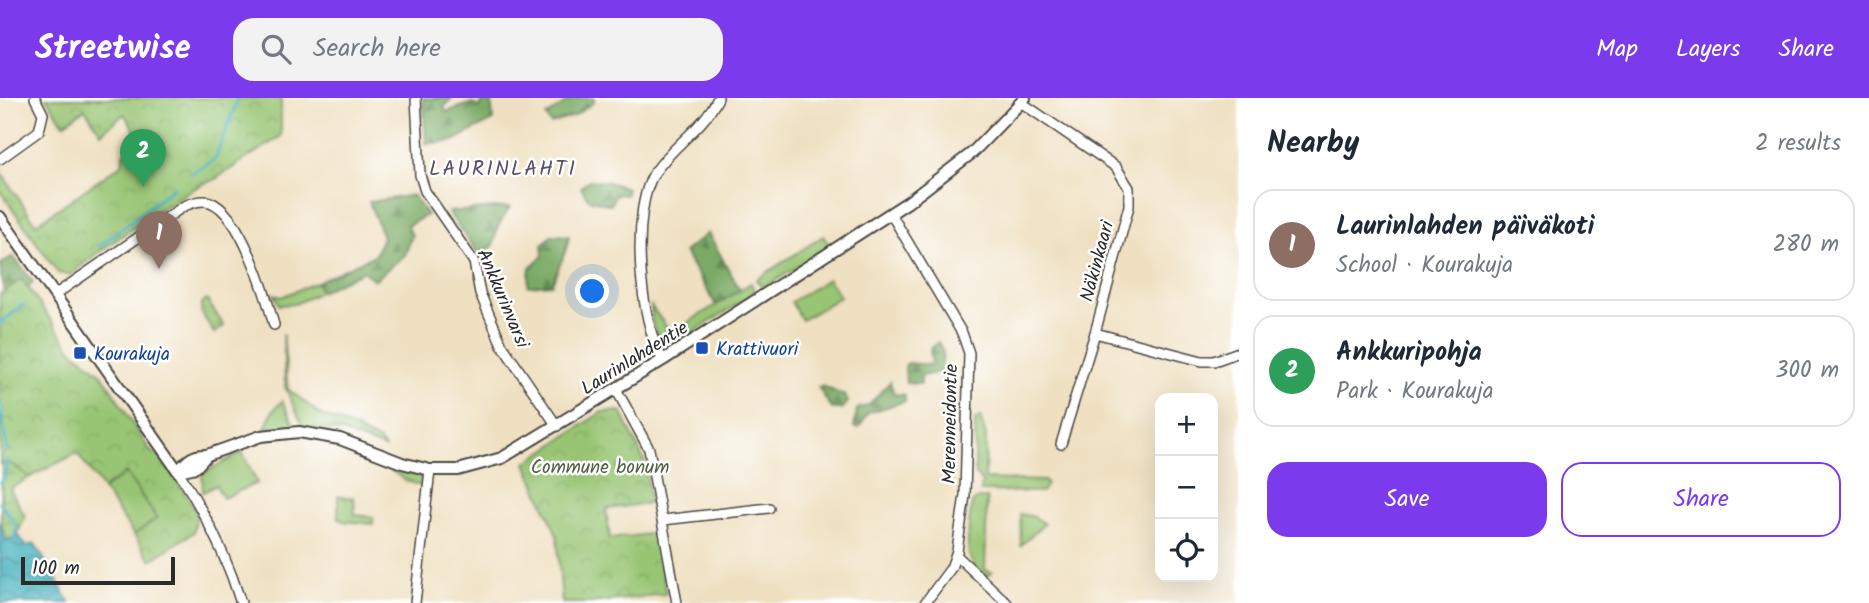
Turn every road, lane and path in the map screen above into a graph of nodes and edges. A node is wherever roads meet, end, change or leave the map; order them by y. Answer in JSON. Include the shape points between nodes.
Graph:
{"nodes":[{"id":1,"x":35,"y":98,"type":"edge"},
{"id":2,"x":416,"y":98,"type":"edge"},
{"id":3,"x":718,"y":98,"type":"edge"},
{"id":4,"x":1023,"y":100,"type":"edge"},
{"id":5,"x":0,"y":159,"type":"edge"},
{"id":6,"x":891,"y":214,"type":"junction"},
{"id":7,"x":0,"y":217,"type":"edge"},
{"id":8,"x":55,"y":294,"type":"junction"},
{"id":9,"x":274,"y":325,"type":"dead end"},
{"id":10,"x":1095,"y":334,"type":"junction"},
{"id":11,"x":1239,"y":352,"type":"edge"},
{"id":12,"x":663,"y":360,"type":"junction"},
{"id":13,"x":615,"y":389,"type":"junction"},
{"id":14,"x":557,"y":426,"type":"junction"},
{"id":15,"x":1061,"y":444,"type":"dead end"},
{"id":16,"x":430,"y":470,"type":"junction"},
{"id":17,"x":178,"y":471,"type":"junction"},
{"id":18,"x":769,"y":508,"type":"dead end"},
{"id":19,"x":663,"y":520,"type":"junction"},
{"id":20,"x":956,"y":555,"type":"junction"},
{"id":21,"x":241,"y":603,"type":"edge"},
{"id":22,"x":415,"y":603,"type":"edge"},
{"id":23,"x":677,"y":603,"type":"edge"},
{"id":24,"x":925,"y":603,"type":"edge"},
{"id":25,"x":1007,"y":603,"type":"edge"}],
"edges":[{"from":1,"to":5,"type":"street","via":[[43,114],[39,131]]},
{"from":2,"to":14,"type":"street","name":"Ankkurinvarsi","via":[[425,191],[474,262],[480,293],[502,345]]},
{"from":3,"to":12,"type":"street","via":[[702,125],[654,174],[641,210],[649,331]]},
{"from":4,"to":6,"type":"street","name":"Laurinlahdentie","via":[[972,153]]},
{"from":4,"to":10,"type":"street","name":"Näkinkaari","via":[[1116,167],[1129,188],[1129,206]]},
{"from":6,"to":12,"type":"street","name":"Laurinlahdentie"},
{"from":6,"to":20,"type":"street","name":"Merenneidontie","via":[[962,333],[969,353],[965,495]]},
{"from":7,"to":8,"type":"street"},
{"from":8,"to":9,"type":"street","via":[[184,206],[211,202],[222,210],[247,248]]},
{"from":8,"to":17,"type":"street"},
{"from":10,"to":11,"type":"street","via":[[1202,360],[1214,361]]},
{"from":10,"to":15,"type":"street","name":"Näkinkaari"},
{"from":12,"to":13,"type":"street","name":"Laurinlahdentie"},
{"from":13,"to":14,"type":"street","name":"Laurinlahdentie"},
{"from":13,"to":19,"type":"street","via":[[649,449]]},
{"from":14,"to":16,"type":"street","name":"Laurinlahdentie","via":[[493,462],[458,470]]},
{"from":16,"to":17,"type":"street","name":"Laurinlahdentie","via":[[340,439],[299,432],[261,436],[207,454],[196,467]]},
{"from":16,"to":22,"type":"street"},
{"from":17,"to":21,"type":"street","via":[[228,559]]},
{"from":18,"to":19,"type":"street"},
{"from":19,"to":23,"type":"street"},
{"from":20,"to":24,"type":"street","name":"Merenneidontie"},
{"from":20,"to":25,"type":"street"}]}
